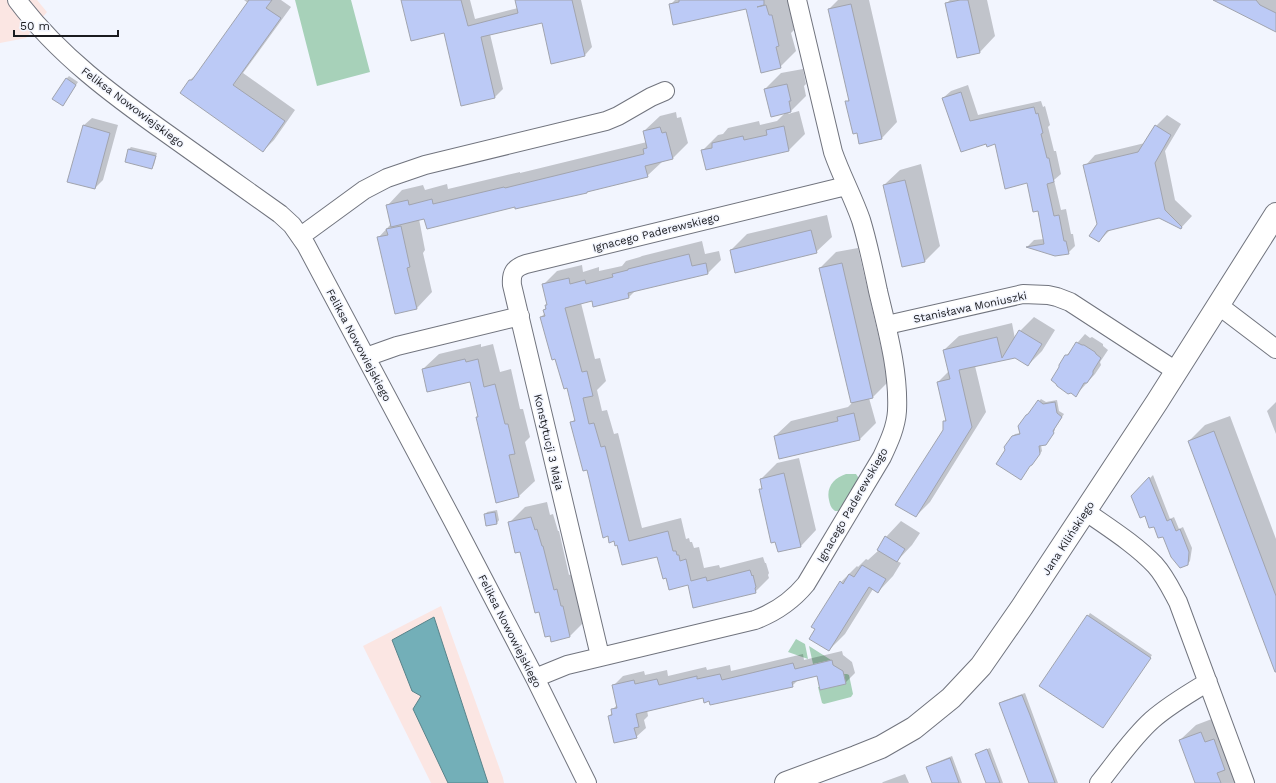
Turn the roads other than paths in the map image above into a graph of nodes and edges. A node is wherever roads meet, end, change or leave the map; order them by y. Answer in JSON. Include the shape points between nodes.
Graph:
{"nodes":[{"id":1,"x":18,"y":0,"type":"edge"},
{"id":2,"x":798,"y":0,"type":"edge"},
{"id":3,"x":665,"y":91,"type":"dead end"},
{"id":4,"x":846,"y":186,"type":"junction"},
{"id":5,"x":1276,"y":214,"type":"edge"},
{"id":6,"x":301,"y":236,"type":"junction"},
{"id":7,"x":1218,"y":305,"type":"junction"},
{"id":8,"x":520,"y":316,"type":"junction"},
{"id":9,"x":887,"y":325,"type":"junction"},
{"id":10,"x":1276,"y":349,"type":"edge"},
{"id":11,"x":366,"y":358,"type":"junction"},
{"id":12,"x":1176,"y":371,"type":"junction"},
{"id":13,"x":1085,"y":511,"type":"junction"},
{"id":14,"x":600,"y":656,"type":"junction"},
{"id":15,"x":535,"y":678,"type":"junction"},
{"id":16,"x":1208,"y":682,"type":"junction"},
{"id":17,"x":825,"y":776,"type":"edge"},
{"id":18,"x":587,"y":783,"type":"edge"},
{"id":19,"x":786,"y":783,"type":"edge"},
{"id":20,"x":1099,"y":783,"type":"edge"},
{"id":21,"x":1245,"y":783,"type":"edge"}],
"edges":[{"from":1,"to":6,"type":"street","name":"Feliksa Nowowiejskiego","via":[[51,39],[93,78],[282,216]]},
{"from":2,"to":4,"type":"street","name":"Ignacego Paderewskiego","via":[[831,144]]},
{"from":3,"to":6,"type":"street","via":[[606,121],[425,165],[387,178],[364,190]]},
{"from":4,"to":8,"type":"street","name":"Ignacego Paderewskiego","via":[[520,266],[513,271],[512,280]]},
{"from":4,"to":9,"type":"street","name":"Ignacego Paderewskiego","via":[[864,229]]},
{"from":5,"to":7,"type":"main road","name":"Jana Kilińskiego"},
{"from":6,"to":11,"type":"street","name":"Feliksa Nowowiejskiego"},
{"from":7,"to":10,"type":"street"},
{"from":7,"to":12,"type":"main road","name":"Jana Kilińskiego"},
{"from":8,"to":11,"type":"street","via":[[397,346]]},
{"from":8,"to":14,"type":"street","name":"Konstytucji 3 Maja"},
{"from":9,"to":12,"type":"street","name":"Stanisława Moniuszki","via":[[1016,295],[1048,295],[1070,302]]},
{"from":9,"to":14,"type":"street","name":"Ignacego Paderewskiego","via":[[895,378],[895,424],[882,457],[798,594],[789,602],[755,620]]},
{"from":11,"to":15,"type":"street","name":"Feliksa Nowowiejskiego"},
{"from":12,"to":13,"type":"main road","name":"Jana Kilińskiego"},
{"from":13,"to":16,"type":"street","via":[[1140,552],[1164,577],[1178,602]]},
{"from":13,"to":17,"type":"main road","name":"Jana Kilińskiego","via":[[994,648],[951,698],[914,728]]},
{"from":14,"to":15,"type":"street","via":[[559,667]]},
{"from":15,"to":18,"type":"street","name":"Feliksa Nowowiejskiego"},
{"from":16,"to":20,"type":"street","via":[[1178,700],[1151,721]]},
{"from":16,"to":21,"type":"street"},
{"from":17,"to":19,"type":"main road","name":"Jana Kilińskiego"}]}
